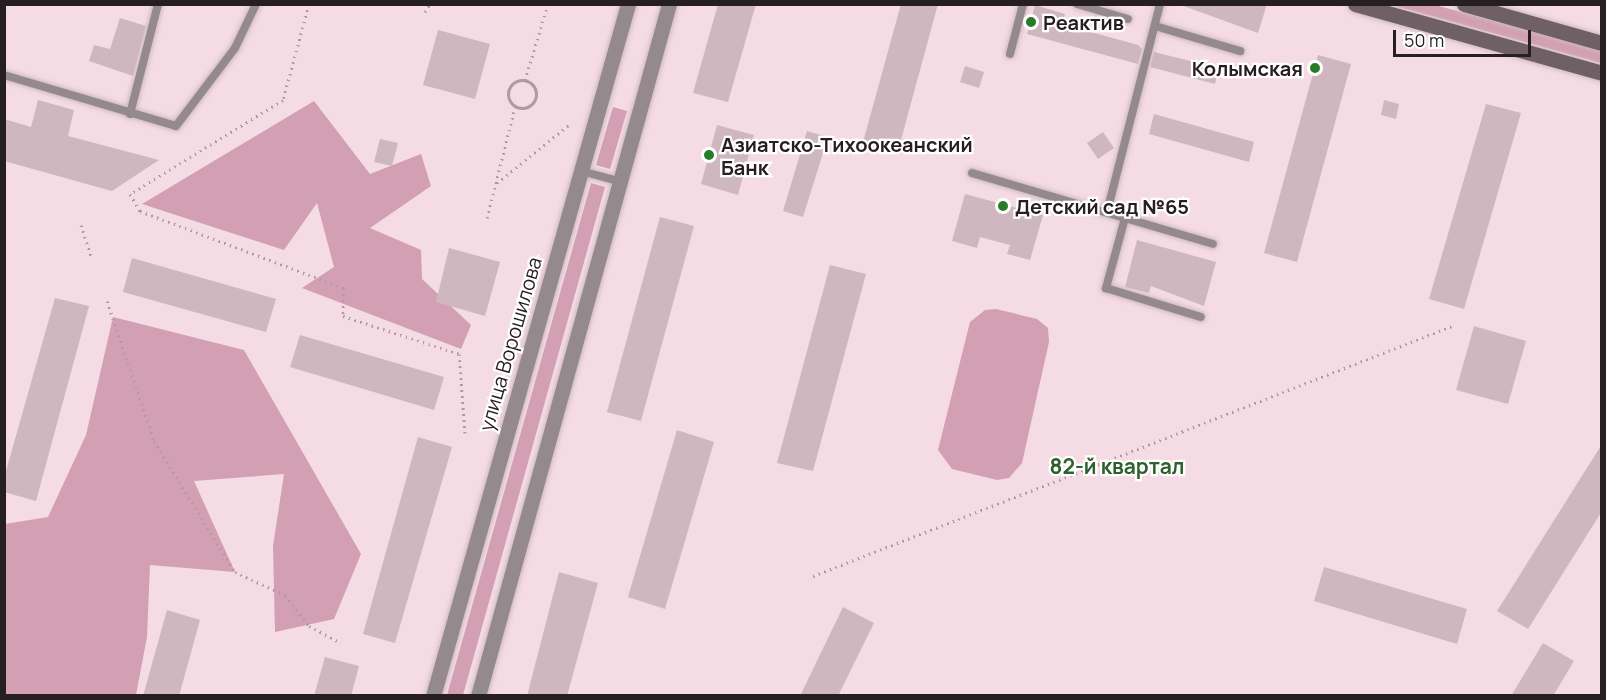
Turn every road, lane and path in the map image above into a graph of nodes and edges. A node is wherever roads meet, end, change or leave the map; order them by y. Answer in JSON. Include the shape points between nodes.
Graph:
{"nodes":[{"id":1,"x":158,"y":4,"type":"edge"},
{"id":2,"x":256,"y":4,"type":"edge"},
{"id":3,"x":309,"y":4,"type":"edge"},
{"id":4,"x":430,"y":4,"type":"edge"},
{"id":5,"x":548,"y":4,"type":"edge"},
{"id":6,"x":628,"y":4,"type":"edge"},
{"id":7,"x":669,"y":4,"type":"edge"},
{"id":8,"x":1023,"y":4,"type":"edge"},
{"id":9,"x":1077,"y":4,"type":"edge"},
{"id":10,"x":1160,"y":4,"type":"edge"},
{"id":11,"x":1355,"y":4,"type":"edge"},
{"id":12,"x":1464,"y":4,"type":"edge"},
{"id":13,"x":425,"y":12,"type":"dead end"},
{"id":14,"x":1128,"y":19,"type":"dead end"},
{"id":15,"x":1155,"y":26,"type":"junction"},
{"id":16,"x":1602,"y":43,"type":"edge"},
{"id":17,"x":1240,"y":51,"type":"dead end"},
{"id":18,"x":1010,"y":54,"type":"dead end"},
{"id":19,"x":1602,"y":73,"type":"edge"},
{"id":20,"x":4,"y":75,"type":"edge"},
{"id":21,"x":525,"y":80,"type":"junction"},
{"id":22,"x":515,"y":107,"type":"junction"},
{"id":23,"x":130,"y":114,"type":"junction"},
{"id":24,"x":571,"y":123,"type":"dead end"},
{"id":25,"x":581,"y":171,"type":"junction"},
{"id":26,"x":972,"y":173,"type":"dead end"},
{"id":27,"x":619,"y":181,"type":"junction"},
{"id":28,"x":495,"y":184,"type":"junction"},
{"id":29,"x":1107,"y":213,"type":"junction"},
{"id":30,"x":486,"y":218,"type":"dead end"},
{"id":31,"x":1125,"y":218,"type":"junction"},
{"id":32,"x":81,"y":225,"type":"dead end"},
{"id":33,"x":1213,"y":244,"type":"dead end"},
{"id":34,"x":92,"y":258,"type":"dead end"},
{"id":35,"x":107,"y":301,"type":"dead end"},
{"id":36,"x":1201,"y":316,"type":"dead end"},
{"id":37,"x":1452,"y":326,"type":"dead end"},
{"id":38,"x":465,"y":433,"type":"dead end"},
{"id":39,"x":813,"y":576,"type":"dead end"},
{"id":40,"x":341,"y":643,"type":"dead end"},
{"id":41,"x":434,"y":696,"type":"edge"},
{"id":42,"x":478,"y":696,"type":"edge"}],
"edges":[{"from":1,"to":23,"type":"lane"},
{"from":2,"to":23,"type":"lane","via":[[235,48],[176,126]]},
{"from":3,"to":38,"type":"path","via":[[283,100],[130,194],[140,211],[344,288],[343,316],[459,354]]},
{"from":4,"to":13,"type":"path"},
{"from":5,"to":21,"type":"path"},
{"from":6,"to":25,"type":"street","name":"улица Ворошилова"},
{"from":7,"to":27,"type":"street"},
{"from":8,"to":18,"type":"lane"},
{"from":9,"to":14,"type":"lane"},
{"from":10,"to":15,"type":"lane"},
{"from":11,"to":19,"type":"main road"},
{"from":12,"to":16,"type":"main road"},
{"from":15,"to":17,"type":"lane"},
{"from":15,"to":29,"type":"lane"},
{"from":20,"to":23,"type":"lane"},
{"from":21,"to":22,"type":"path","via":[[509,87],[507,96]]},
{"from":21,"to":22,"type":"path","via":[[533,86],[535,99],[524,108]]},
{"from":22,"to":28,"type":"path"},
{"from":24,"to":28,"type":"path"},
{"from":25,"to":27,"type":"lane"},
{"from":25,"to":41,"type":"street","name":"улица Ворошилова"},
{"from":26,"to":29,"type":"lane"},
{"from":27,"to":42,"type":"street"},
{"from":28,"to":30,"type":"path"},
{"from":29,"to":31,"type":"lane"},
{"from":31,"to":33,"type":"lane"},
{"from":31,"to":36,"type":"lane","via":[[1106,288]]},
{"from":32,"to":34,"type":"path"},
{"from":35,"to":40,"type":"path","via":[[154,441],[235,572],[285,595],[309,626]]},
{"from":37,"to":39,"type":"path"}]}
